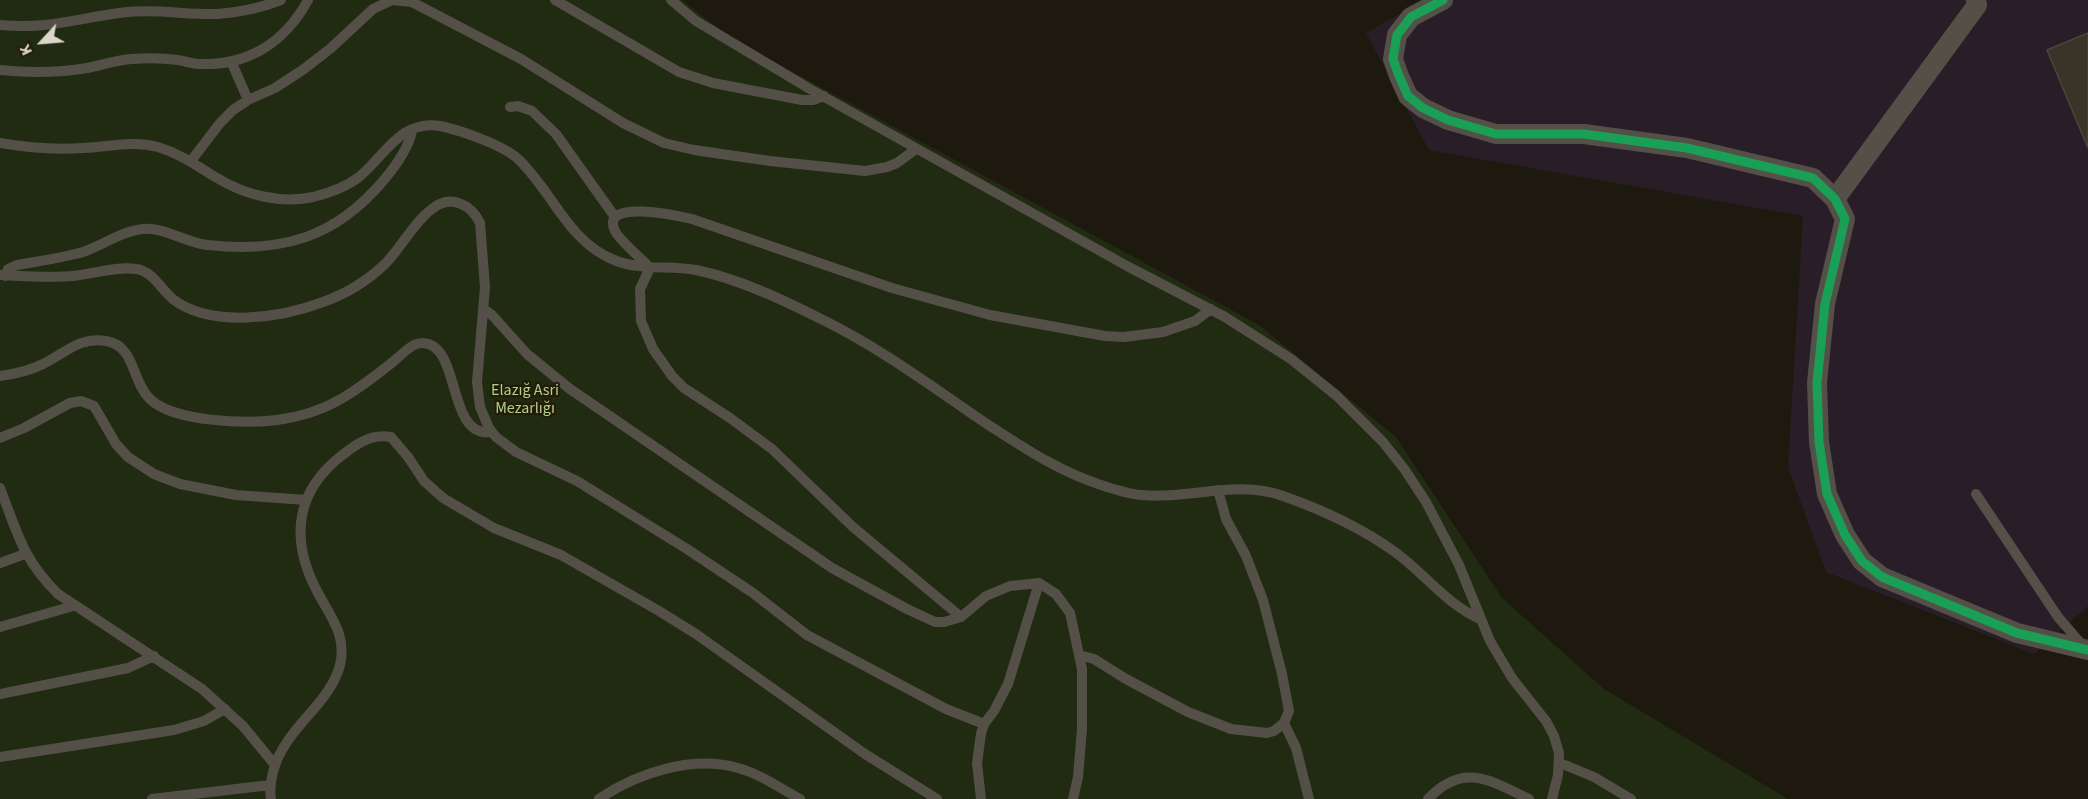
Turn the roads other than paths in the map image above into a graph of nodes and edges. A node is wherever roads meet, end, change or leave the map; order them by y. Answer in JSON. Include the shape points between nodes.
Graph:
{"nodes":[{"id":1,"x":281,"y":0,"type":"edge"},
{"id":2,"x":308,"y":0,"type":"edge"},
{"id":3,"x":555,"y":0,"type":"edge"},
{"id":4,"x":671,"y":0,"type":"edge"},
{"id":5,"x":1443,"y":0,"type":"edge"},
{"id":6,"x":1976,"y":0,"type":"edge"},
{"id":7,"x":0,"y":25,"type":"edge"},
{"id":8,"x":231,"y":61,"type":"junction"},
{"id":9,"x":0,"y":70,"type":"edge"},
{"id":10,"x":824,"y":96,"type":"junction"},
{"id":11,"x":248,"y":100,"type":"junction"},
{"id":12,"x":510,"y":107,"type":"dead end"},
{"id":13,"x":412,"y":131,"type":"junction"},
{"id":14,"x":0,"y":143,"type":"edge"},
{"id":15,"x":916,"y":149,"type":"junction"},
{"id":16,"x":191,"y":161,"type":"junction"},
{"id":17,"x":1835,"y":199,"type":"junction"},
{"id":18,"x":615,"y":217,"type":"junction"},
{"id":19,"x":650,"y":268,"type":"junction"},
{"id":20,"x":3,"y":275,"type":"edge"},
{"id":21,"x":484,"y":309,"type":"junction"},
{"id":22,"x":1210,"y":309,"type":"junction"},
{"id":23,"x":0,"y":376,"type":"edge"},
{"id":24,"x":492,"y":432,"type":"junction"},
{"id":25,"x":0,"y":438,"type":"edge"},
{"id":26,"x":1218,"y":490,"type":"junction"},
{"id":27,"x":1,"y":491,"type":"edge"},
{"id":28,"x":1976,"y":494,"type":"dead end"},
{"id":29,"x":306,"y":500,"type":"junction"},
{"id":30,"x":25,"y":554,"type":"junction"},
{"id":31,"x":0,"y":563,"type":"edge"},
{"id":32,"x":1039,"y":583,"type":"junction"},
{"id":33,"x":73,"y":606,"type":"junction"},
{"id":34,"x":961,"y":617,"type":"junction"},
{"id":35,"x":1480,"y":619,"type":"junction"},
{"id":36,"x":0,"y":627,"type":"edge"},
{"id":37,"x":2087,"y":649,"type":"edge"},
{"id":38,"x":1079,"y":655,"type":"junction"},
{"id":39,"x":154,"y":656,"type":"junction"},
{"id":40,"x":0,"y":694,"type":"edge"},
{"id":41,"x":225,"y":709,"type":"junction"},
{"id":42,"x":1284,"y":723,"type":"junction"},
{"id":43,"x":984,"y":724,"type":"junction"},
{"id":44,"x":0,"y":757,"type":"edge"},
{"id":45,"x":1560,"y":763,"type":"junction"},
{"id":46,"x":275,"y":765,"type":"junction"},
{"id":47,"x":270,"y":785,"type":"junction"},
{"id":48,"x":152,"y":799,"type":"edge"},
{"id":49,"x":271,"y":799,"type":"edge"},
{"id":50,"x":599,"y":799,"type":"edge"},
{"id":51,"x":800,"y":799,"type":"edge"},
{"id":52,"x":937,"y":799,"type":"edge"},
{"id":53,"x":981,"y":799,"type":"edge"},
{"id":54,"x":1073,"y":799,"type":"edge"},
{"id":55,"x":1309,"y":799,"type":"edge"},
{"id":56,"x":1428,"y":799,"type":"edge"},
{"id":57,"x":1529,"y":799,"type":"edge"},
{"id":58,"x":1552,"y":799,"type":"edge"},
{"id":59,"x":1631,"y":799,"type":"edge"}],
"edges":[{"from":1,"to":7,"type":"lane","via":[[217,14],[145,11],[44,26]]},
{"from":2,"to":8,"type":"lane","via":[[278,40],[263,50]]},
{"from":3,"to":10,"type":"lane","via":[[662,64],[696,78],[802,100]]},
{"from":4,"to":10,"type":"lane","via":[[696,21]]},
{"from":5,"to":17,"type":"street","via":[[1411,17],[1396,35],[1393,59],[1399,76],[1408,96],[1423,108],[1496,134],[1584,134],[1687,148],[1813,178]]},
{"from":6,"to":17,"type":"street","via":[[1977,4]]},
{"from":8,"to":9,"type":"lane","via":[[199,64],[153,58],[67,71]]},
{"from":8,"to":11,"type":"lane"},
{"from":10,"to":15,"type":"lane"},
{"from":11,"to":15,"type":"lane","via":[[304,69],[379,5],[402,0],[520,59],[635,131],[671,145],[865,171],[897,163]]},
{"from":11,"to":16,"type":"lane","via":[[220,123]]},
{"from":12,"to":18,"type":"lane","via":[[532,111],[556,135]]},
{"from":13,"to":16,"type":"lane","via":[[395,138],[354,180],[334,191],[305,198],[277,199],[250,193],[223,182]]},
{"from":13,"to":19,"type":"lane","via":[[438,125],[499,147],[518,159],[589,246],[620,262]]},
{"from":13,"to":20,"type":"lane","via":[[401,157],[375,190],[347,217],[319,232],[284,243],[245,247],[190,242],[161,230],[145,229],[84,251],[16,265]]},
{"from":14,"to":16,"type":"lane","via":[[58,149],[129,142],[157,147]]},
{"from":15,"to":22,"type":"lane"},
{"from":17,"to":37,"type":"street","via":[[1845,219],[1825,304],[1817,383],[1819,442],[1827,494],[1845,535],[1862,561],[1881,577],[2017,633]]},
{"from":18,"to":19,"type":"lane","via":[[613,227],[617,235]]},
{"from":18,"to":22,"type":"lane","via":[[631,212],[692,219],[892,288],[990,315],[1105,336],[1163,332],[1195,321]]},
{"from":19,"to":26,"type":"lane","via":[[681,267],[716,275],[821,319],[881,351],[1036,456],[1078,477],[1140,495]]},
{"from":19,"to":34,"type":"lane","via":[[640,289],[641,321],[653,349],[672,376],[772,449],[853,528]]},
{"from":20,"to":21,"type":"lane","via":[[71,276],[135,268],[150,275],[171,297],[196,312],[213,317],[265,315],[323,303],[355,287],[384,265],[434,207],[456,202],[471,209],[480,223]]},
{"from":21,"to":24,"type":"lane","via":[[477,382],[480,407]]},
{"from":21,"to":34,"type":"lane","via":[[548,372],[832,568],[935,622]]},
{"from":22,"to":35,"type":"lane","via":[[1314,377],[1383,442],[1445,535]]},
{"from":23,"to":24,"type":"lane","via":[[32,369],[76,345],[103,340],[125,351],[140,386],[159,406],[219,421],[276,420],[305,414],[339,400],[415,344],[422,343],[435,347],[443,356],[462,412],[478,430]]},
{"from":24,"to":43,"type":"lane","via":[[516,452],[577,481],[687,549],[807,635],[946,709]]},
{"from":25,"to":29,"type":"lane","via":[[81,401],[94,406],[128,457],[154,474],[180,484],[237,495]]},
{"from":26,"to":35,"type":"lane","via":[[1279,494],[1361,531],[1411,565],[1464,612]]},
{"from":26,"to":42,"type":"lane","via":[[1226,519],[1263,600],[1289,711]]},
{"from":27,"to":30,"type":"lane"},
{"from":28,"to":37,"type":"lane","via":[[2058,617]]},
{"from":29,"to":46,"type":"lane","via":[[300,530],[305,560],[338,626],[341,662],[332,685],[289,737]]},
{"from":29,"to":52,"type":"lane","via":[[317,479],[340,457],[367,438],[392,437],[424,481],[443,498],[495,528],[561,555],[659,611],[865,754]]},
{"from":30,"to":31,"type":"lane"},
{"from":30,"to":33,"type":"lane","via":[[44,580]]},
{"from":32,"to":34,"type":"lane","via":[[998,590]]},
{"from":32,"to":38,"type":"lane","via":[[1066,606]]},
{"from":32,"to":43,"type":"lane","via":[[1008,684]]},
{"from":33,"to":36,"type":"lane"},
{"from":33,"to":39,"type":"lane"},
{"from":35,"to":45,"type":"lane","via":[[1501,662],[1546,721],[1557,744]]},
{"from":38,"to":42,"type":"lane","via":[[1094,659],[1188,712],[1231,729],[1267,733]]},
{"from":38,"to":54,"type":"lane","via":[[1083,729]]},
{"from":39,"to":40,"type":"lane","via":[[128,668]]},
{"from":39,"to":41,"type":"lane"},
{"from":41,"to":44,"type":"lane","via":[[174,729]]},
{"from":41,"to":46,"type":"lane"},
{"from":42,"to":55,"type":"lane","via":[[1296,748]]},
{"from":43,"to":53,"type":"lane","via":[[977,754]]},
{"from":45,"to":58,"type":"lane"},
{"from":45,"to":59,"type":"lane"},
{"from":46,"to":47,"type":"lane"},
{"from":47,"to":48,"type":"lane"},
{"from":47,"to":49,"type":"lane"},
{"from":50,"to":51,"type":"lane","via":[[653,773],[685,765],[712,764],[753,773]]},
{"from":56,"to":57,"type":"lane","via":[[1449,782],[1469,776],[1488,779]]}]}
